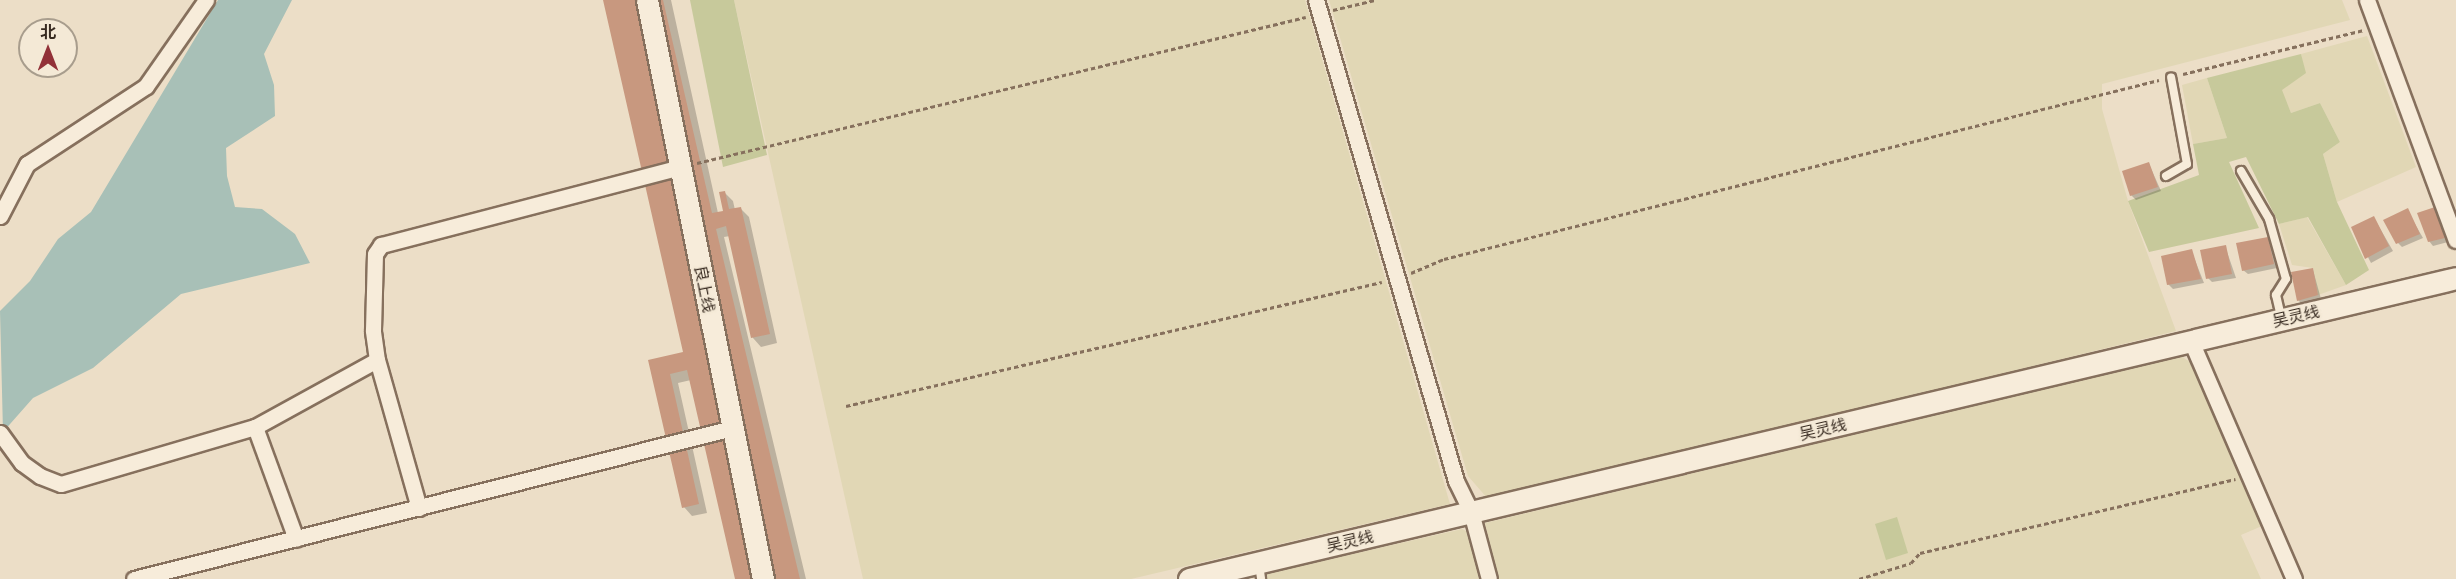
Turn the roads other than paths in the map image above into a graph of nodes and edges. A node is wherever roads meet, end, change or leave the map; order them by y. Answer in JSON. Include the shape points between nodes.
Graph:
{"nodes":[{"id":1,"x":206,"y":0,"type":"edge"},
{"id":2,"x":646,"y":0,"type":"edge"},
{"id":3,"x":2367,"y":0,"type":"edge"},
{"id":4,"x":1318,"y":7,"type":"edge"},
{"id":5,"x":2171,"y":77,"type":"road end"},
{"id":6,"x":681,"y":167,"type":"junction"},
{"id":7,"x":2241,"y":171,"type":"dead end"},
{"id":8,"x":2166,"y":176,"type":"dead end"},
{"id":9,"x":0,"y":216,"type":"edge"},
{"id":10,"x":2456,"y":240,"type":"edge"},
{"id":11,"x":2456,"y":278,"type":"edge"},
{"id":12,"x":2281,"y":320,"type":"junction"},
{"id":13,"x":2191,"y":341,"type":"junction"},
{"id":14,"x":377,"y":360,"type":"junction"},
{"id":15,"x":255,"y":427,"type":"junction"},
{"id":16,"x":732,"y":428,"type":"junction"},
{"id":17,"x":0,"y":433,"type":"edge"},
{"id":18,"x":419,"y":508,"type":"junction"},
{"id":19,"x":1471,"y":512,"type":"junction"},
{"id":20,"x":296,"y":538,"type":"junction"},
{"id":21,"x":1260,"y":571,"type":"edge"},
{"id":22,"x":134,"y":579,"type":"edge"},
{"id":23,"x":763,"y":579,"type":"edge"},
{"id":24,"x":1189,"y":579,"type":"edge"},
{"id":25,"x":1489,"y":579,"type":"edge"},
{"id":26,"x":2294,"y":579,"type":"edge"}],
"edges":[{"from":1,"to":9,"type":"street","via":[[147,86],[27,164]]},
{"from":2,"to":6,"type":"street","name":"良上线"},
{"from":3,"to":10,"type":"street"},
{"from":4,"to":19,"type":"street","via":[[1456,481]]},
{"from":5,"to":8,"type":"lane","via":[[2187,164]]},
{"from":6,"to":14,"type":"street","via":[[381,245],[375,254],[373,330]]},
{"from":6,"to":16,"type":"street","name":"良上线"},
{"from":7,"to":12,"type":"lane","via":[[2269,219],[2286,279],[2276,295]]},
{"from":11,"to":12,"type":"street","name":"吴灵线"},
{"from":12,"to":13,"type":"street","name":"吴灵线"},
{"from":13,"to":19,"type":"street","name":"吴灵线"},
{"from":13,"to":26,"type":"street"},
{"from":14,"to":15,"type":"street"},
{"from":14,"to":18,"type":"street"},
{"from":15,"to":17,"type":"street","via":[[61,484],[22,463]]},
{"from":15,"to":20,"type":"street"},
{"from":16,"to":18,"type":"street"},
{"from":16,"to":23,"type":"street","name":"良上线"},
{"from":18,"to":20,"type":"street"},
{"from":19,"to":21,"type":"street","name":"吴灵线"},
{"from":19,"to":25,"type":"street"},
{"from":20,"to":22,"type":"street"},
{"from":21,"to":24,"type":"street","name":"吴灵线"}]}
